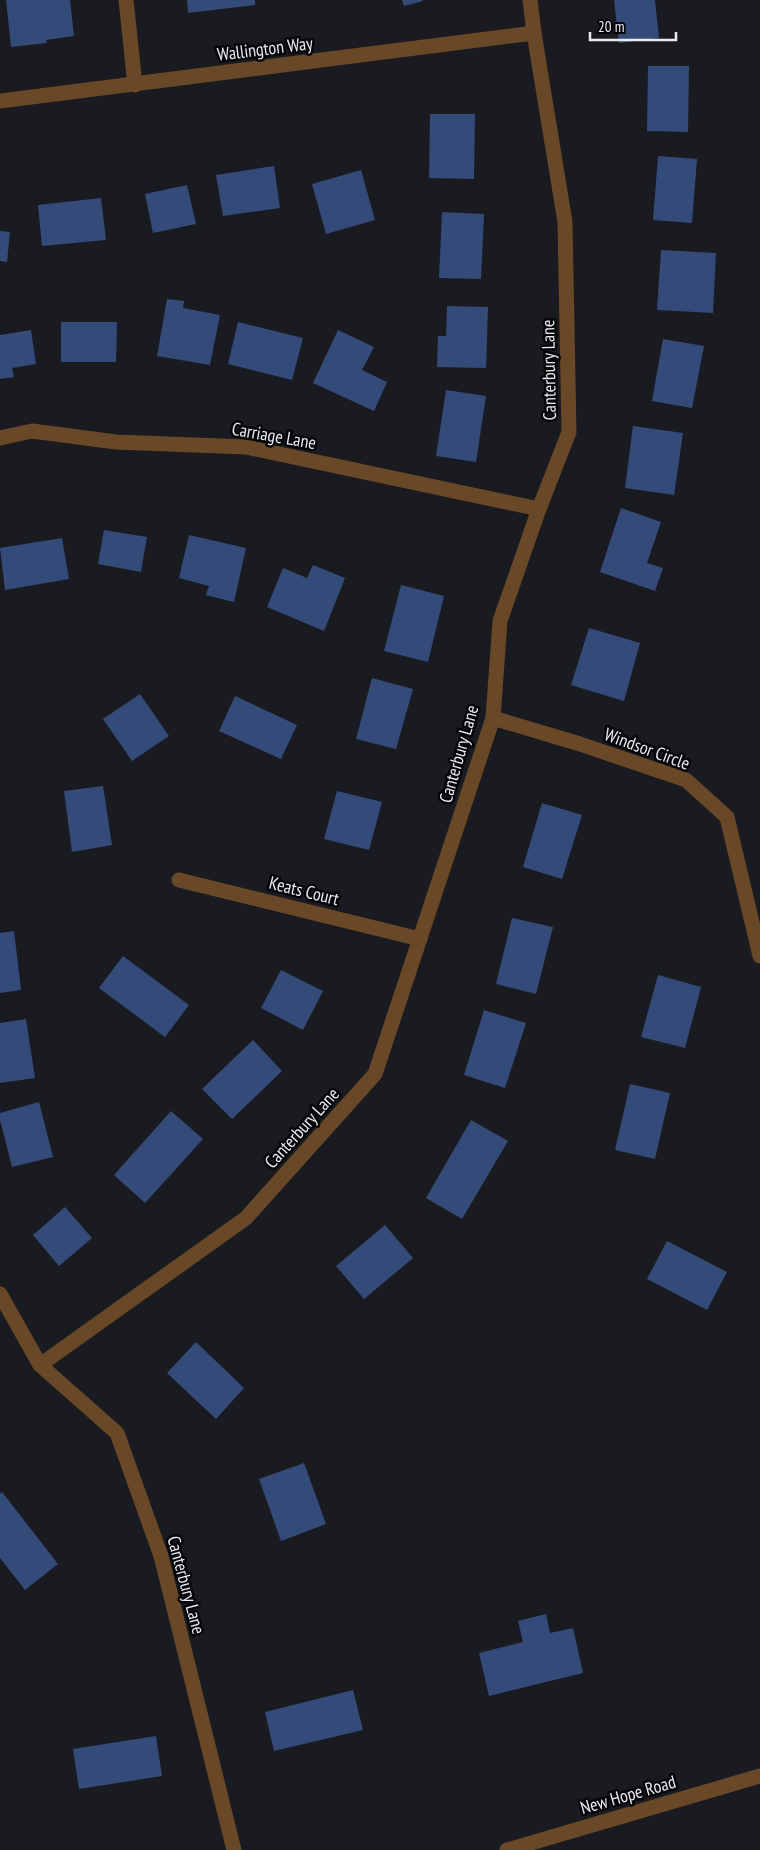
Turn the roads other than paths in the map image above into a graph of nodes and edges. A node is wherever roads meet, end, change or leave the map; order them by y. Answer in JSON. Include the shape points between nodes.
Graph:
{"nodes":[{"id":1,"x":126,"y":0,"type":"edge"},
{"id":2,"x":530,"y":0,"type":"edge"},
{"id":3,"x":534,"y":33,"type":"junction"},
{"id":4,"x":135,"y":84,"type":"junction"},
{"id":5,"x":0,"y":101,"type":"edge"},
{"id":6,"x":0,"y":438,"type":"edge"},
{"id":7,"x":539,"y":508,"type":"junction"},
{"id":8,"x":493,"y":718,"type":"junction"},
{"id":9,"x":179,"y":880,"type":"dead end"},
{"id":10,"x":420,"y":939,"type":"junction"},
{"id":11,"x":760,"y":956,"type":"edge"},
{"id":12,"x":0,"y":1294,"type":"edge"},
{"id":13,"x":40,"y":1365,"type":"junction"},
{"id":14,"x":760,"y":1776,"type":"edge"},
{"id":15,"x":234,"y":1850,"type":"edge"},
{"id":16,"x":508,"y":1850,"type":"edge"}],
"edges":[{"from":1,"to":4,"type":"street"},
{"from":2,"to":3,"type":"street","name":"Canterbury Lane"},
{"from":3,"to":4,"type":"street","name":"Wallington Way"},
{"from":3,"to":7,"type":"street","name":"Canterbury Lane","via":[[565,222],[569,432]]},
{"from":4,"to":5,"type":"street","name":"Wallington Way"},
{"from":6,"to":7,"type":"street","name":"Carriage Lane","via":[[32,431],[116,442],[246,446]]},
{"from":7,"to":8,"type":"street","name":"Canterbury Lane","via":[[500,621]]},
{"from":8,"to":10,"type":"street","name":"Canterbury Lane"},
{"from":8,"to":11,"type":"street","name":"Windsor Circle","via":[[678,777],[693,786],[727,817]]},
{"from":9,"to":10,"type":"street","name":"Keats Court"},
{"from":10,"to":13,"type":"street","name":"Canterbury Lane","via":[[375,1074],[369,1081],[246,1218]]},
{"from":12,"to":13,"type":"street","name":"Canterbury Lane"},
{"from":13,"to":15,"type":"street","name":"Canterbury Lane","via":[[117,1433],[161,1556]]},
{"from":14,"to":16,"type":"street","name":"New Hope Road"}]}
